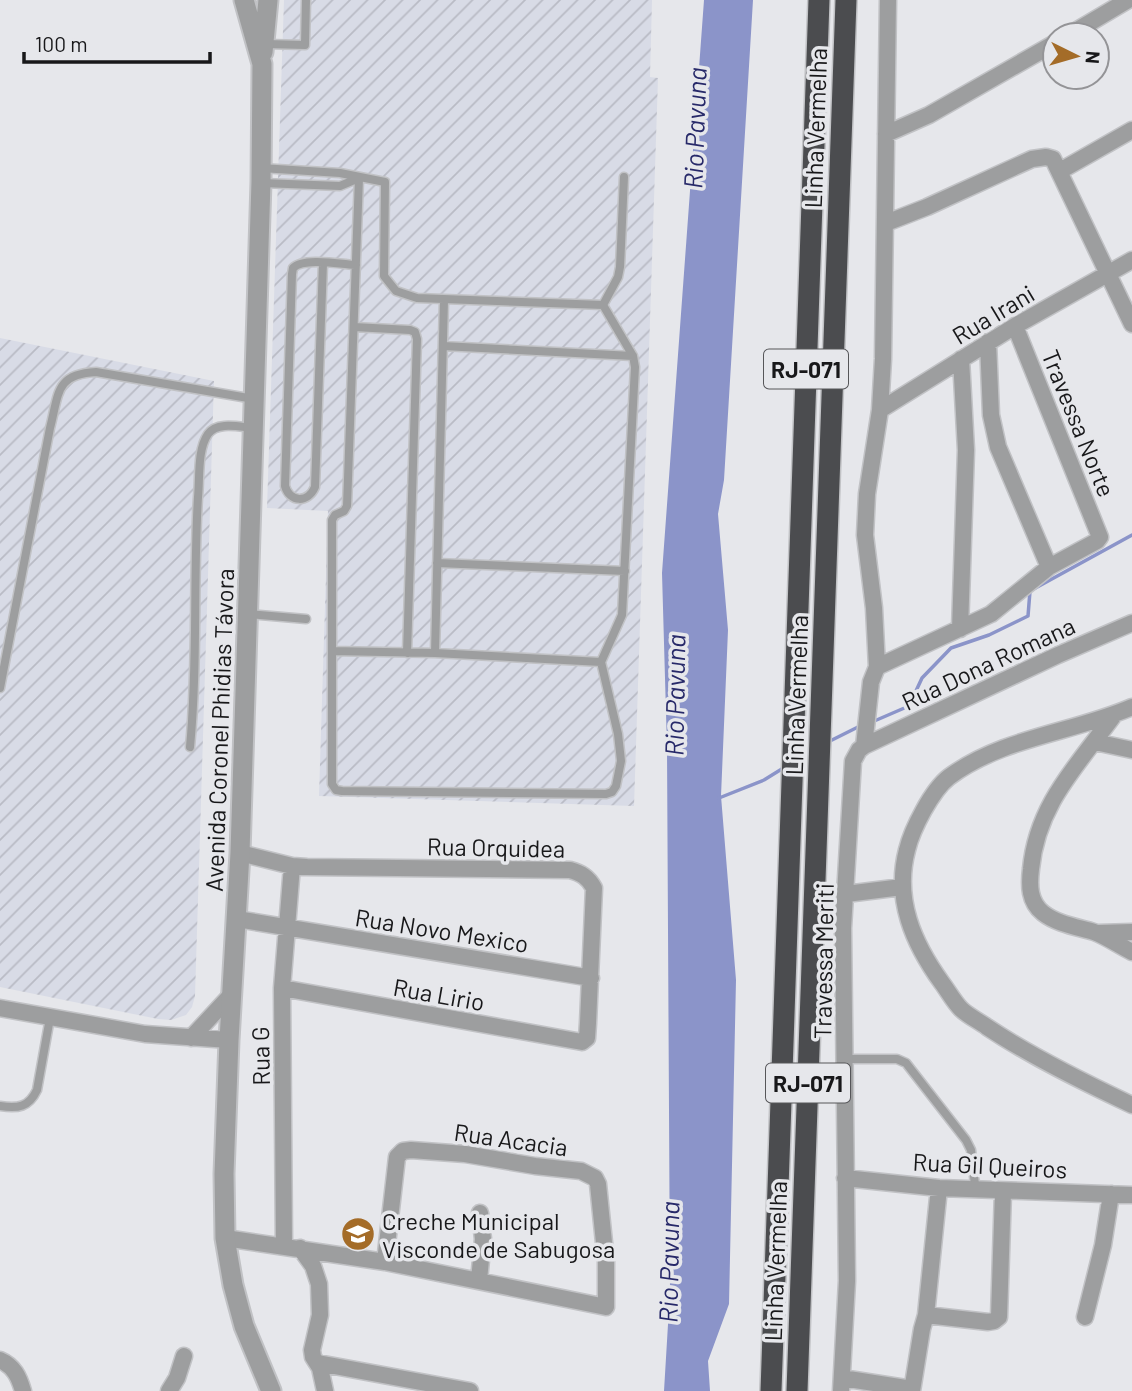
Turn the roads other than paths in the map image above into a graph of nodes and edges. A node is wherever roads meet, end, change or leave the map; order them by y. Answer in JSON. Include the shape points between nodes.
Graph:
{"nodes":[{"id":1,"x":244,"y":0,"type":"edge"},
{"id":2,"x":268,"y":0,"type":"edge"},
{"id":3,"x":306,"y":0,"type":"edge"},
{"id":4,"x":819,"y":0,"type":"edge"},
{"id":5,"x":846,"y":0,"type":"edge"},
{"id":6,"x":888,"y":0,"type":"edge"},
{"id":7,"x":1128,"y":0,"type":"edge"},
{"id":8,"x":1093,"y":21,"type":"edge"},
{"id":9,"x":1041,"y":51,"type":"edge"},
{"id":10,"x":263,"y":54,"type":"junction"},
{"id":11,"x":1132,"y":130,"type":"edge"},
{"id":12,"x":886,"y":134,"type":"junction"},
{"id":13,"x":1060,"y":171,"type":"junction"},
{"id":14,"x":261,"y":175,"type":"junction"},
{"id":15,"x":624,"y":177,"type":"dead end"},
{"id":16,"x":359,"y":178,"type":"junction"},
{"id":17,"x":886,"y":223,"type":"junction"},
{"id":18,"x":1132,"y":260,"type":"edge"},
{"id":19,"x":323,"y":263,"type":"junction"},
{"id":20,"x":356,"y":265,"type":"junction"},
{"id":21,"x":1108,"y":275,"type":"junction"},
{"id":22,"x":444,"y":300,"type":"junction"},
{"id":23,"x":603,"y":305,"type":"junction"},
{"id":24,"x":1132,"y":324,"type":"edge"},
{"id":25,"x":1015,"y":326,"type":"junction"},
{"id":26,"x":354,"y":327,"type":"junction"},
{"id":27,"x":988,"y":342,"type":"junction"},
{"id":28,"x":443,"y":346,"type":"junction"},
{"id":29,"x":633,"y":356,"type":"junction"},
{"id":30,"x":961,"y":359,"type":"junction"},
{"id":31,"x":254,"y":399,"type":"junction"},
{"id":32,"x":880,"y":410,"type":"junction"},
{"id":33,"x":253,"y":428,"type":"junction"},
{"id":34,"x":437,"y":563,"type":"junction"},
{"id":35,"x":1049,"y":567,"type":"junction"},
{"id":36,"x":625,"y":571,"type":"junction"},
{"id":37,"x":247,"y":614,"type":"junction"},
{"id":38,"x":306,"y":619,"type":"dead end"},
{"id":39,"x":1132,"y":623,"type":"edge"},
{"id":40,"x":960,"y":629,"type":"junction"},
{"id":41,"x":332,"y":651,"type":"junction"},
{"id":42,"x":407,"y":653,"type":"junction"},
{"id":43,"x":435,"y":653,"type":"junction"},
{"id":44,"x":601,"y":662,"type":"junction"},
{"id":45,"x":877,"y":667,"type":"junction"},
{"id":46,"x":0,"y":688,"type":"edge"},
{"id":47,"x":1132,"y":707,"type":"edge"},
{"id":48,"x":1114,"y":715,"type":"junction"},
{"id":49,"x":864,"y":740,"type":"junction"},
{"id":50,"x":1095,"y":742,"type":"junction"},
{"id":51,"x":190,"y":747,"type":"dead end"},
{"id":52,"x":1132,"y":750,"type":"edge"},
{"id":53,"x":240,"y":853,"type":"junction"},
{"id":54,"x":292,"y":866,"type":"junction"},
{"id":55,"x":902,"y":887,"type":"junction"},
{"id":56,"x":846,"y":894,"type":"junction"},
{"id":57,"x":237,"y":919,"type":"junction"},
{"id":58,"x":286,"y":927,"type":"junction"},
{"id":59,"x":1132,"y":932,"type":"edge"},
{"id":60,"x":1097,"y":933,"type":"junction"},
{"id":61,"x":1132,"y":952,"type":"edge"},
{"id":62,"x":591,"y":978,"type":"junction"},
{"id":63,"x":282,"y":988,"type":"junction"},
{"id":64,"x":231,"y":995,"type":"junction"},
{"id":65,"x":0,"y":1008,"type":"edge"},
{"id":66,"x":50,"y":1018,"type":"junction"},
{"id":67,"x":191,"y":1038,"type":"junction"},
{"id":68,"x":587,"y":1038,"type":"joint"},
{"id":69,"x":229,"y":1040,"type":"junction"},
{"id":70,"x":844,"y":1059,"type":"junction"},
{"id":71,"x":1132,"y":1105,"type":"edge"},
{"id":72,"x":0,"y":1106,"type":"edge"},
{"id":73,"x":845,"y":1178,"type":"junction"},
{"id":74,"x":975,"y":1185,"type":"dead end"},
{"id":75,"x":939,"y":1188,"type":"junction"},
{"id":76,"x":1003,"y":1191,"type":"junction"},
{"id":77,"x":1111,"y":1194,"type":"junction"},
{"id":78,"x":1132,"y":1195,"type":"edge"},
{"id":79,"x":480,"y":1213,"type":"dead end"},
{"id":80,"x":225,"y":1238,"type":"junction"},
{"id":81,"x":292,"y":1247,"type":"junction"},
{"id":82,"x":385,"y":1262,"type":"junction"},
{"id":83,"x":479,"y":1280,"type":"junction"},
{"id":84,"x":926,"y":1315,"type":"junction"},
{"id":85,"x":1085,"y":1317,"type":"dead end"},
{"id":86,"x":184,"y":1356,"type":"dead end"},
{"id":87,"x":0,"y":1360,"type":"edge"},
{"id":88,"x":318,"y":1363,"type":"junction"},
{"id":89,"x":841,"y":1385,"type":"edge"},
{"id":90,"x":912,"y":1390,"type":"edge"},
{"id":91,"x":23,"y":1391,"type":"edge"},
{"id":92,"x":169,"y":1391,"type":"edge"},
{"id":93,"x":271,"y":1391,"type":"edge"},
{"id":94,"x":325,"y":1391,"type":"edge"},
{"id":95,"x":470,"y":1391,"type":"edge"},
{"id":96,"x":771,"y":1391,"type":"edge"},
{"id":97,"x":797,"y":1391,"type":"edge"}],
"edges":[{"from":1,"to":10,"type":"street","name":"Avenida Coronel Phidias Távora"},
{"from":2,"to":10,"type":"street","name":"Avenida Coronel Phidias Távora"},
{"from":3,"to":10,"type":"lane","via":[[305,45]]},
{"from":4,"to":96,"type":"highway","name":"Linha Vermelha","number":"RJ-071"},
{"from":5,"to":97,"type":"highway","name":"Linha Vermelha","number":"RJ-071"},
{"from":6,"to":12,"type":"street","name":"Travessa Meriti"},
{"from":7,"to":8,"type":"street"},
{"from":9,"to":12,"type":"street","via":[[929,116]]},
{"from":10,"to":14,"type":"street","name":"Avenida Coronel Phidias Távora"},
{"from":11,"to":13,"type":"street"},
{"from":12,"to":17,"type":"street","name":"Travessa Meriti"},
{"from":13,"to":17,"type":"street","via":[[1053,159],[1032,159]]},
{"from":13,"to":21,"type":"street"},
{"from":14,"to":16,"type":"lane","via":[[340,173]]},
{"from":14,"to":16,"type":"lane","via":[[340,186]]},
{"from":14,"to":31,"type":"street","name":"Avenida Coronel Phidias Távora"},
{"from":15,"to":23,"type":"lane","via":[[620,267]]},
{"from":16,"to":20,"type":"lane"},
{"from":16,"to":22,"type":"lane","via":[[385,182],[383,266],[388,284],[405,295]]},
{"from":17,"to":32,"type":"street","name":"Travessa Meriti"},
{"from":18,"to":21,"type":"street","name":"Rua Irani"},
{"from":19,"to":19,"type":"lane","via":[[297,264],[292,274],[285,486],[287,494],[303,500],[315,487]]},
{"from":19,"to":20,"type":"lane"},
{"from":20,"to":26,"type":"lane"},
{"from":21,"to":24,"type":"street"},
{"from":21,"to":25,"type":"street","name":"Rua Irani"},
{"from":22,"to":23,"type":"lane"},
{"from":22,"to":28,"type":"lane"},
{"from":23,"to":29,"type":"lane"},
{"from":25,"to":27,"type":"street","name":"Rua Irani"},
{"from":25,"to":35,"type":"street","name":"Travessa Norte","via":[[1100,537]]},
{"from":26,"to":41,"type":"lane","via":[[347,506],[332,520]]},
{"from":26,"to":42,"type":"lane","via":[[410,330],[417,339]]},
{"from":27,"to":30,"type":"street","name":"Rua Irani"},
{"from":27,"to":35,"type":"street","via":[[991,415],[998,447]]},
{"from":28,"to":29,"type":"lane"},
{"from":28,"to":34,"type":"lane"},
{"from":29,"to":36,"type":"lane"},
{"from":30,"to":32,"type":"street","name":"Rua Irani"},
{"from":30,"to":40,"type":"street","via":[[966,450]]},
{"from":31,"to":33,"type":"street","name":"Avenida Coronel Phidias Távora"},
{"from":31,"to":46,"type":"lane","via":[[96,372],[78,373],[66,380],[50,428]]},
{"from":32,"to":45,"type":"street","name":"Travessa Meriti","via":[[864,535]]},
{"from":33,"to":37,"type":"street","name":"Avenida Coronel Phidias Távora"},
{"from":33,"to":51,"type":"lane","via":[[214,428],[201,456]]},
{"from":34,"to":36,"type":"lane"},
{"from":34,"to":43,"type":"lane"},
{"from":35,"to":40,"type":"street","via":[[991,614]]},
{"from":36,"to":44,"type":"lane","via":[[622,615]]},
{"from":37,"to":38,"type":"lane"},
{"from":37,"to":53,"type":"street","name":"Avenida Coronel Phidias Távora"},
{"from":39,"to":49,"type":"street","name":"Rua Dona Romana"},
{"from":40,"to":45,"type":"street"},
{"from":41,"to":42,"type":"lane"},
{"from":41,"to":44,"type":"lane","via":[[332,784],[342,791],[612,792],[621,761],[620,744]]},
{"from":42,"to":43,"type":"lane"},
{"from":43,"to":44,"type":"lane"},
{"from":45,"to":49,"type":"street","name":"Travessa Meriti"},
{"from":47,"to":48,"type":"street"},
{"from":48,"to":50,"type":"street"},
{"from":48,"to":55,"type":"street","via":[[980,757],[946,779],[910,838]]},
{"from":49,"to":56,"type":"street","name":"Travessa Meriti","via":[[851,773]]},
{"from":50,"to":52,"type":"street"},
{"from":50,"to":60,"type":"street","via":[[1053,797],[1042,820],[1029,886],[1033,902],[1043,913]]},
{"from":53,"to":54,"type":"street","name":"Rua Orquidea"},
{"from":53,"to":57,"type":"street","name":"Avenida Coronel Phidias Távora"},
{"from":54,"to":58,"type":"street","name":"Rua G"},
{"from":54,"to":62,"type":"street","name":"Rua Orquidea","via":[[561,869],[581,873],[594,888]]},
{"from":55,"to":56,"type":"street"},
{"from":55,"to":71,"type":"street","via":[[910,928],[930,966],[961,1008],[1007,1040]]},
{"from":56,"to":70,"type":"street","name":"Travessa Meriti"},
{"from":57,"to":58,"type":"street"},
{"from":57,"to":64,"type":"street","name":"Avenida Coronel Phidias Távora"},
{"from":58,"to":62,"type":"street","name":"Rua Novo Mexico"},
{"from":58,"to":63,"type":"street","name":"Rua G"},
{"from":59,"to":60,"type":"street"},
{"from":60,"to":61,"type":"street"},
{"from":62,"to":68,"type":"street","name":"Rua Orquidea"},
{"from":63,"to":68,"type":"street","name":"Rua Lirio","via":[[558,1039],[582,1042]]},
{"from":63,"to":81,"type":"street","name":"Rua G"},
{"from":64,"to":67,"type":"street"},
{"from":64,"to":69,"type":"street","name":"Avenida Coronel Phidias Távora"},
{"from":65,"to":66,"type":"street"},
{"from":66,"to":67,"type":"street"},
{"from":66,"to":72,"type":"lane","via":[[33,1100],[24,1106]]},
{"from":67,"to":69,"type":"street"},
{"from":69,"to":80,"type":"street","name":"Avenida Coronel Phidias Távora"},
{"from":70,"to":73,"type":"street","name":"Travessa Meriti"},
{"from":70,"to":74,"type":"lane","via":[[906,1063],[966,1140]]},
{"from":73,"to":75,"type":"street","name":"Rua Gil Queiros"},
{"from":73,"to":89,"type":"street","name":"Travessa Meriti","via":[[847,1281]]},
{"from":75,"to":76,"type":"street","name":"Rua Gil Queiros"},
{"from":75,"to":84,"type":"street"},
{"from":76,"to":77,"type":"street","name":"Rua Gil Queiros"},
{"from":76,"to":84,"type":"street","via":[[999,1317],[988,1322]]},
{"from":77,"to":78,"type":"street","name":"Rua Gil Queiros"},
{"from":77,"to":85,"type":"street"},
{"from":79,"to":83,"type":"street"},
{"from":80,"to":81,"type":"street"},
{"from":80,"to":93,"type":"street","name":"Avenida Coronel Phidias Távora","via":[[244,1326]]},
{"from":81,"to":82,"type":"street"},
{"from":81,"to":88,"type":"street","via":[[313,1266],[319,1284],[320,1315],[312,1350]]},
{"from":82,"to":83,"type":"street"},
{"from":82,"to":83,"type":"street","name":"Rua Acacia","via":[[397,1157],[403,1151],[465,1154],[581,1171],[595,1178],[606,1262],[606,1307]]},
{"from":84,"to":90,"type":"street"},
{"from":86,"to":92,"type":"street"},
{"from":87,"to":91,"type":"street","via":[[18,1374]]},
{"from":88,"to":94,"type":"street"},
{"from":88,"to":95,"type":"street"},
{"from":89,"to":90,"type":"street"}]}
